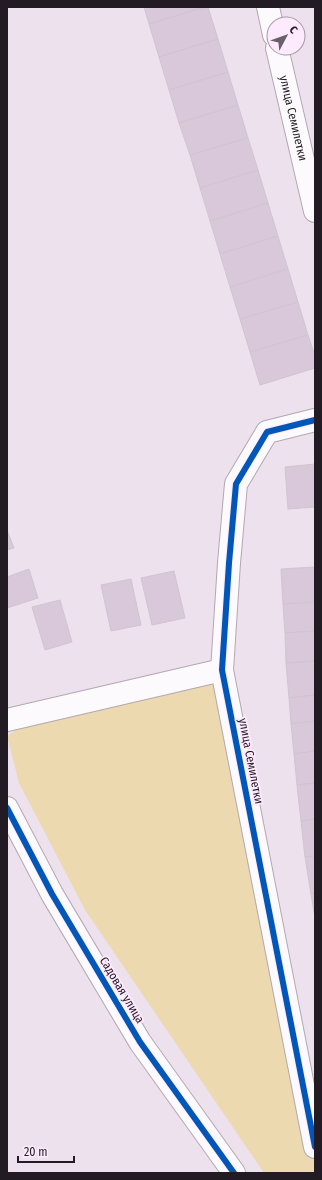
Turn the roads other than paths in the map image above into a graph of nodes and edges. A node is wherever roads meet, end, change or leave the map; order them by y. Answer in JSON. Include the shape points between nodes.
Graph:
{"nodes":[{"id":1,"x":279,"y":56,"type":"edge"},
{"id":2,"x":315,"y":211,"type":"edge"},
{"id":3,"x":315,"y":420,"type":"edge"},
{"id":4,"x":222,"y":670,"type":"junction"},
{"id":5,"x":7,"y":720,"type":"edge"},
{"id":6,"x":7,"y":808,"type":"edge"},
{"id":7,"x":315,"y":1147,"type":"edge"},
{"id":8,"x":234,"y":1173,"type":"edge"}],
"edges":[{"from":1,"to":2,"type":"street","name":"улица Семилетки"},
{"from":3,"to":4,"type":"street","name":"улица Семилетки","via":[[267,432],[236,484]]},
{"from":4,"to":5,"type":"street"},
{"from":4,"to":7,"type":"street","name":"улица Семилетки"},
{"from":6,"to":8,"type":"street","name":"Садовая улица","via":[[52,894],[140,1042]]}]}
